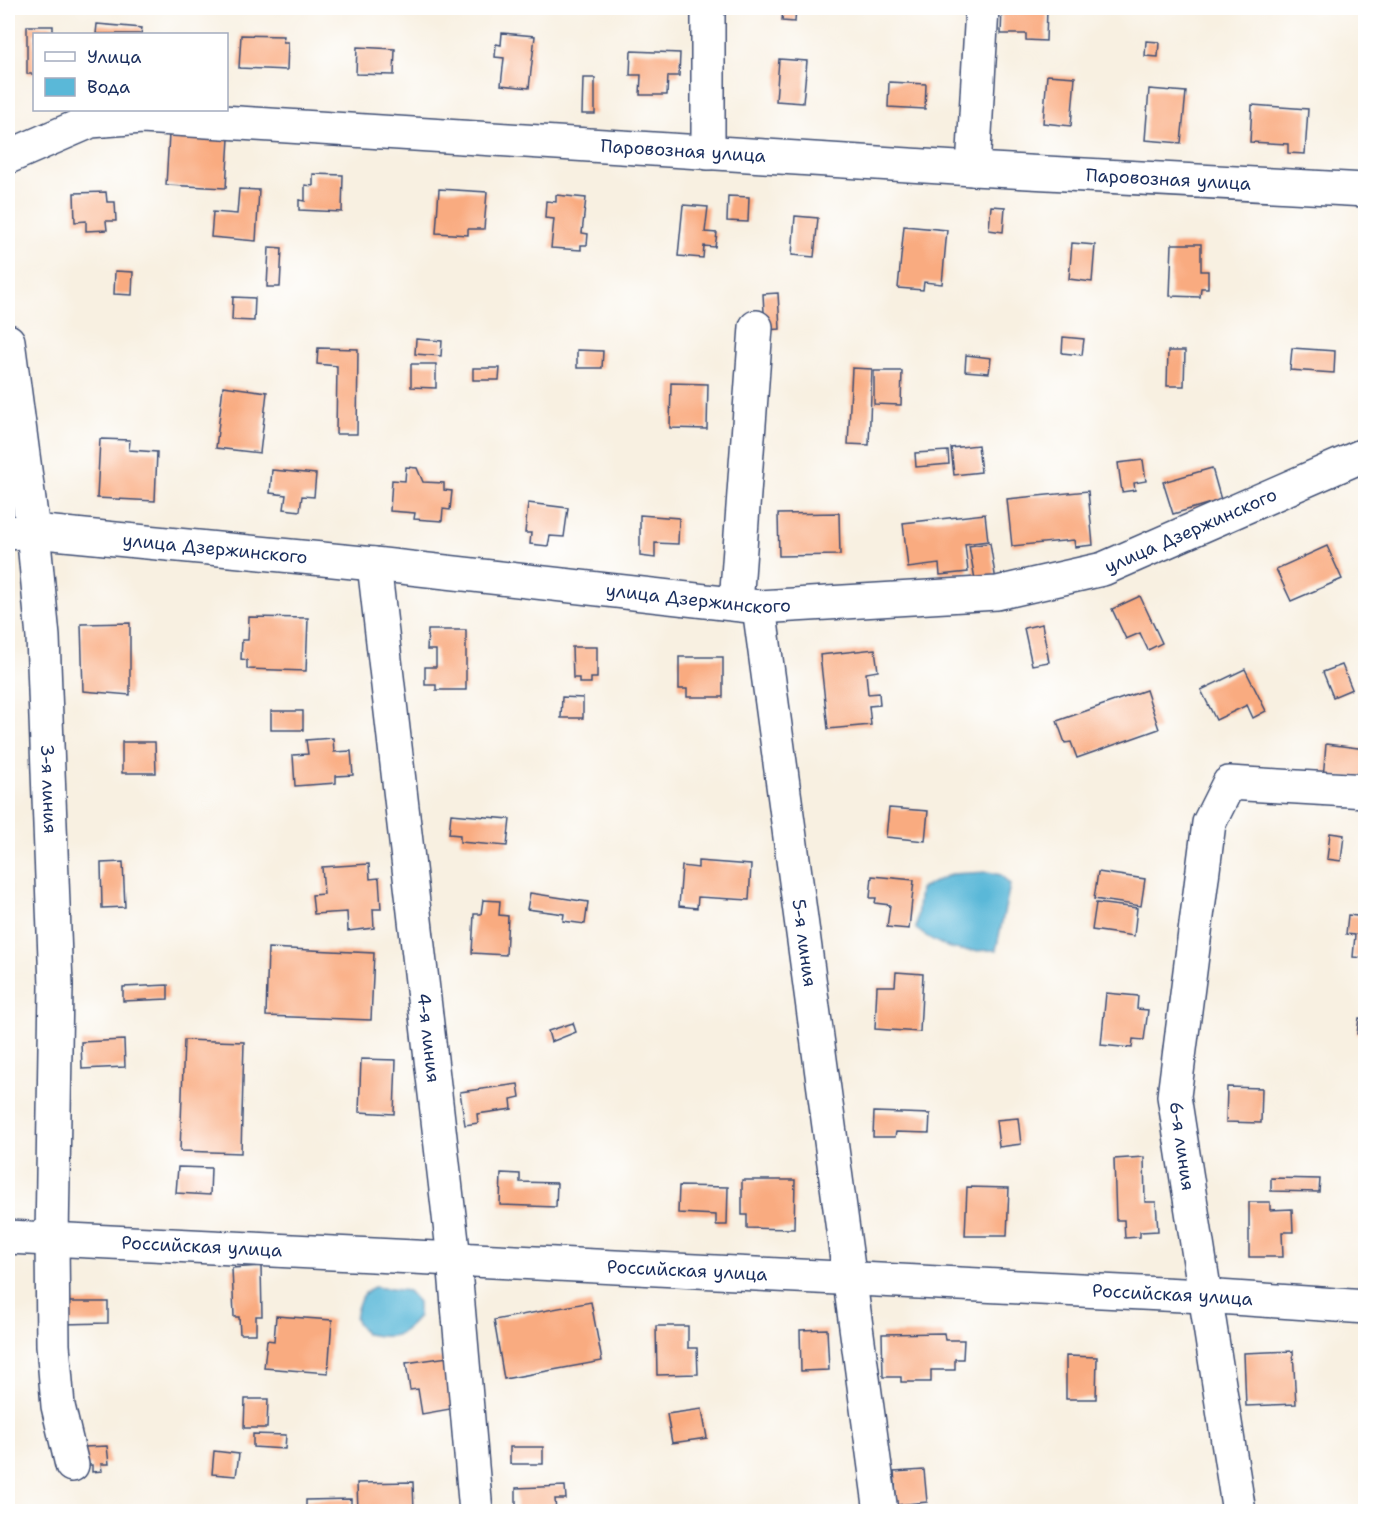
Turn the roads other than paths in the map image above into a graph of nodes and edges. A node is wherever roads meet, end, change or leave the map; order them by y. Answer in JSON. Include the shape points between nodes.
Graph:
{"nodes":[{"id":1,"x":708,"y":8,"type":"edge"},
{"id":2,"x":982,"y":8,"type":"edge"},
{"id":3,"x":708,"y":153,"type":"junction"},
{"id":4,"x":8,"y":158,"type":"edge"},
{"id":5,"x":973,"y":169,"type":"junction"},
{"id":6,"x":1365,"y":190,"type":"edge"},
{"id":7,"x":756,"y":327,"type":"dead end"},
{"id":8,"x":8,"y":340,"type":"edge"},
{"id":9,"x":1365,"y":454,"type":"edge"},
{"id":10,"x":20,"y":532,"type":"edge"},
{"id":11,"x":374,"y":564,"type":"junction"},
{"id":12,"x":747,"y":605,"type":"junction"},
{"id":13,"x":1365,"y":791,"type":"edge"},
{"id":14,"x":8,"y":1237,"type":"edge"},
{"id":15,"x":52,"y":1239,"type":"junction"},
{"id":16,"x":454,"y":1259,"type":"junction"},
{"id":17,"x":848,"y":1280,"type":"junction"},
{"id":18,"x":1203,"y":1296,"type":"junction"},
{"id":19,"x":1365,"y":1307,"type":"edge"},
{"id":20,"x":72,"y":1465,"type":"dead end"},
{"id":21,"x":476,"y":1512,"type":"edge"},
{"id":22,"x":881,"y":1512,"type":"edge"},
{"id":23,"x":1239,"y":1512,"type":"edge"}],
"edges":[{"from":1,"to":3,"type":"street"},
{"from":2,"to":5,"type":"street"},
{"from":3,"to":4,"type":"street","name":"Паровозная улица","via":[[142,117],[91,121]]},
{"from":3,"to":5,"type":"street","name":"Паровозная улица"},
{"from":5,"to":6,"type":"street","name":"Паровозная улица"},
{"from":7,"to":12,"type":"street","name":"5-я линия"},
{"from":8,"to":10,"type":"street","name":"3-я линия"},
{"from":9,"to":12,"type":"street","name":"улица Дзержинского","via":[[1103,568],[997,593]]},
{"from":10,"to":11,"type":"street","name":"улица Дзержинского"},
{"from":10,"to":15,"type":"street","name":"3-я линия","via":[[43,637],[56,985]]},
{"from":11,"to":12,"type":"street","name":"улица Дзержинского"},
{"from":11,"to":16,"type":"street","name":"4-я линия"},
{"from":12,"to":17,"type":"street","name":"5-я линия"},
{"from":13,"to":18,"type":"street","name":"6-я линия","via":[[1229,783],[1209,823],[1174,1096]]},
{"from":14,"to":15,"type":"street","name":"Российская улица"},
{"from":15,"to":16,"type":"street","name":"Российская улица"},
{"from":15,"to":20,"type":"street","name":"3-я линия","via":[[57,1396]]},
{"from":16,"to":17,"type":"street","name":"Российская улица"},
{"from":16,"to":21,"type":"street","name":"4-я линия"},
{"from":17,"to":18,"type":"street","name":"Российская улица"},
{"from":17,"to":22,"type":"street","name":"5-я линия"},
{"from":18,"to":19,"type":"street","name":"Российская улица"},
{"from":18,"to":23,"type":"street","name":"6-я линия"}]}
